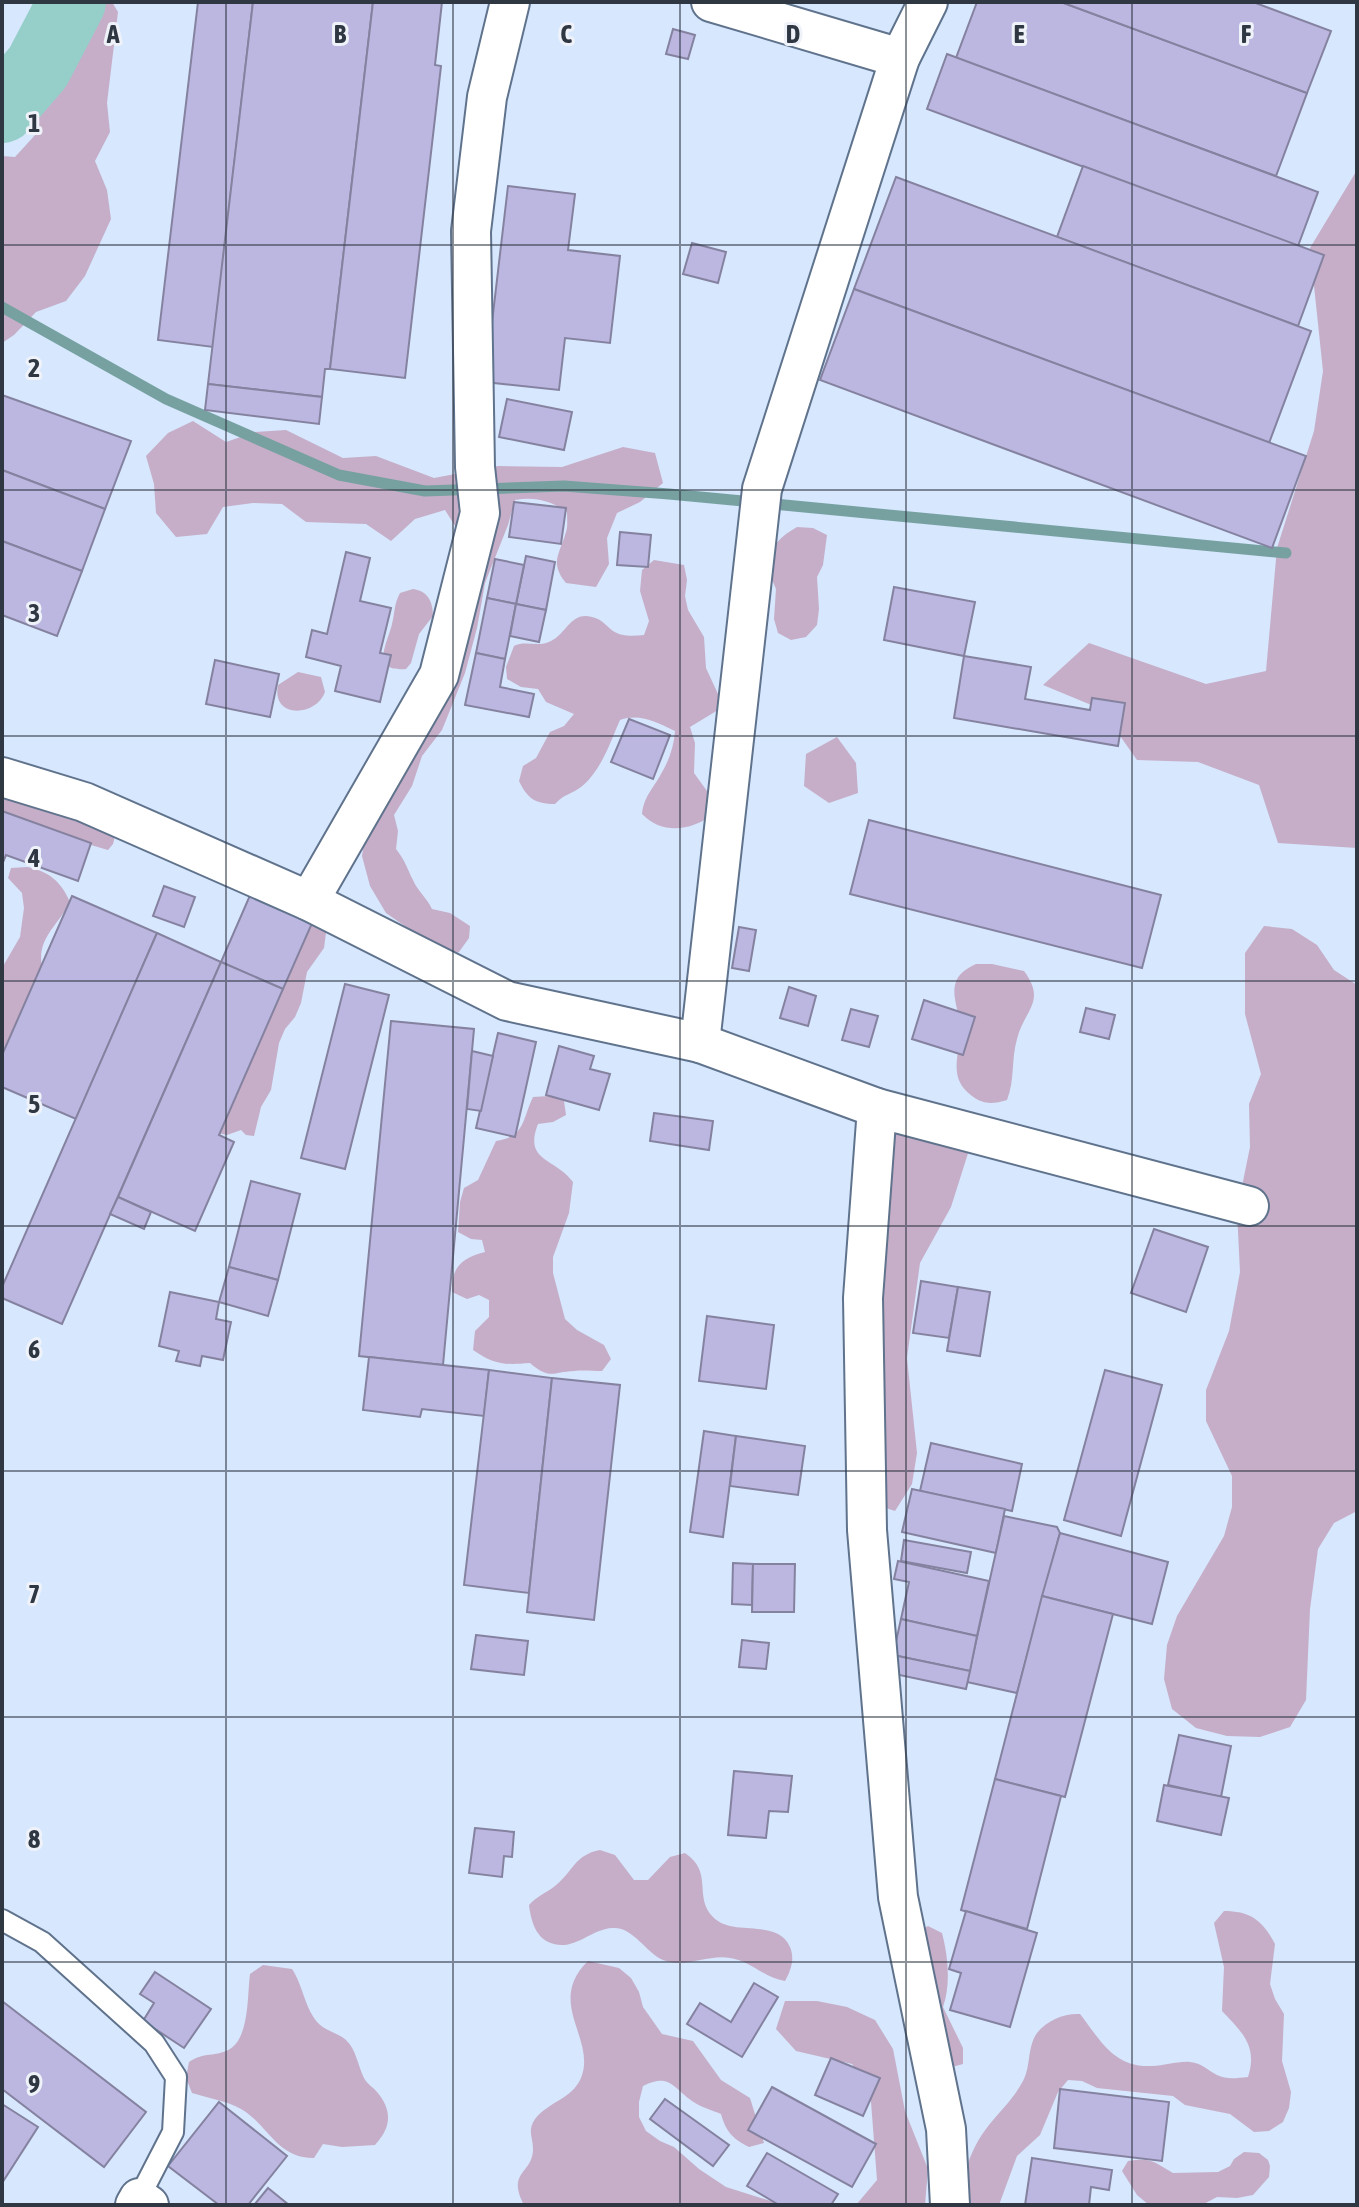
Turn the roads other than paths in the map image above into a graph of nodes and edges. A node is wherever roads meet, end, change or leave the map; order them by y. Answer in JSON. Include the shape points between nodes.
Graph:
{"nodes":[{"id":1,"x":510,"y":2,"type":"edge"},
{"id":2,"x":711,"y":2,"type":"edge"},
{"id":3,"x":928,"y":2,"type":"edge"},
{"id":4,"x":900,"y":58,"type":"junction"},
{"id":5,"x":2,"y":777,"type":"edge"},
{"id":6,"x":309,"y":901,"type":"junction"},
{"id":7,"x":700,"y":1043,"type":"junction"},
{"id":8,"x":877,"y":1108,"type":"junction"},
{"id":9,"x":1249,"y":1206,"type":"dead end"},
{"id":10,"x":2,"y":1920,"type":"edge"},
{"id":11,"x":141,"y":2203,"type":"edge"},
{"id":12,"x":950,"y":2205,"type":"edge"}],
"edges":[{"from":1,"to":6,"type":"street","via":[[487,97],[471,231],[480,513],[439,675]]},
{"from":2,"to":4,"type":"street"},
{"from":3,"to":4,"type":"street"},
{"from":4,"to":7,"type":"street","via":[[762,489]]},
{"from":5,"to":6,"type":"street","via":[[84,802]]},
{"from":6,"to":7,"type":"street","via":[[507,1001]]},
{"from":7,"to":8,"type":"street"},
{"from":8,"to":9,"type":"street"},
{"from":8,"to":12,"type":"street","via":[[863,1298],[867,1530],[898,1897],[946,2129]]},
{"from":10,"to":11,"type":"lane","via":[[42,1942],[154,2043],[176,2077],[173,2132]]}]}
